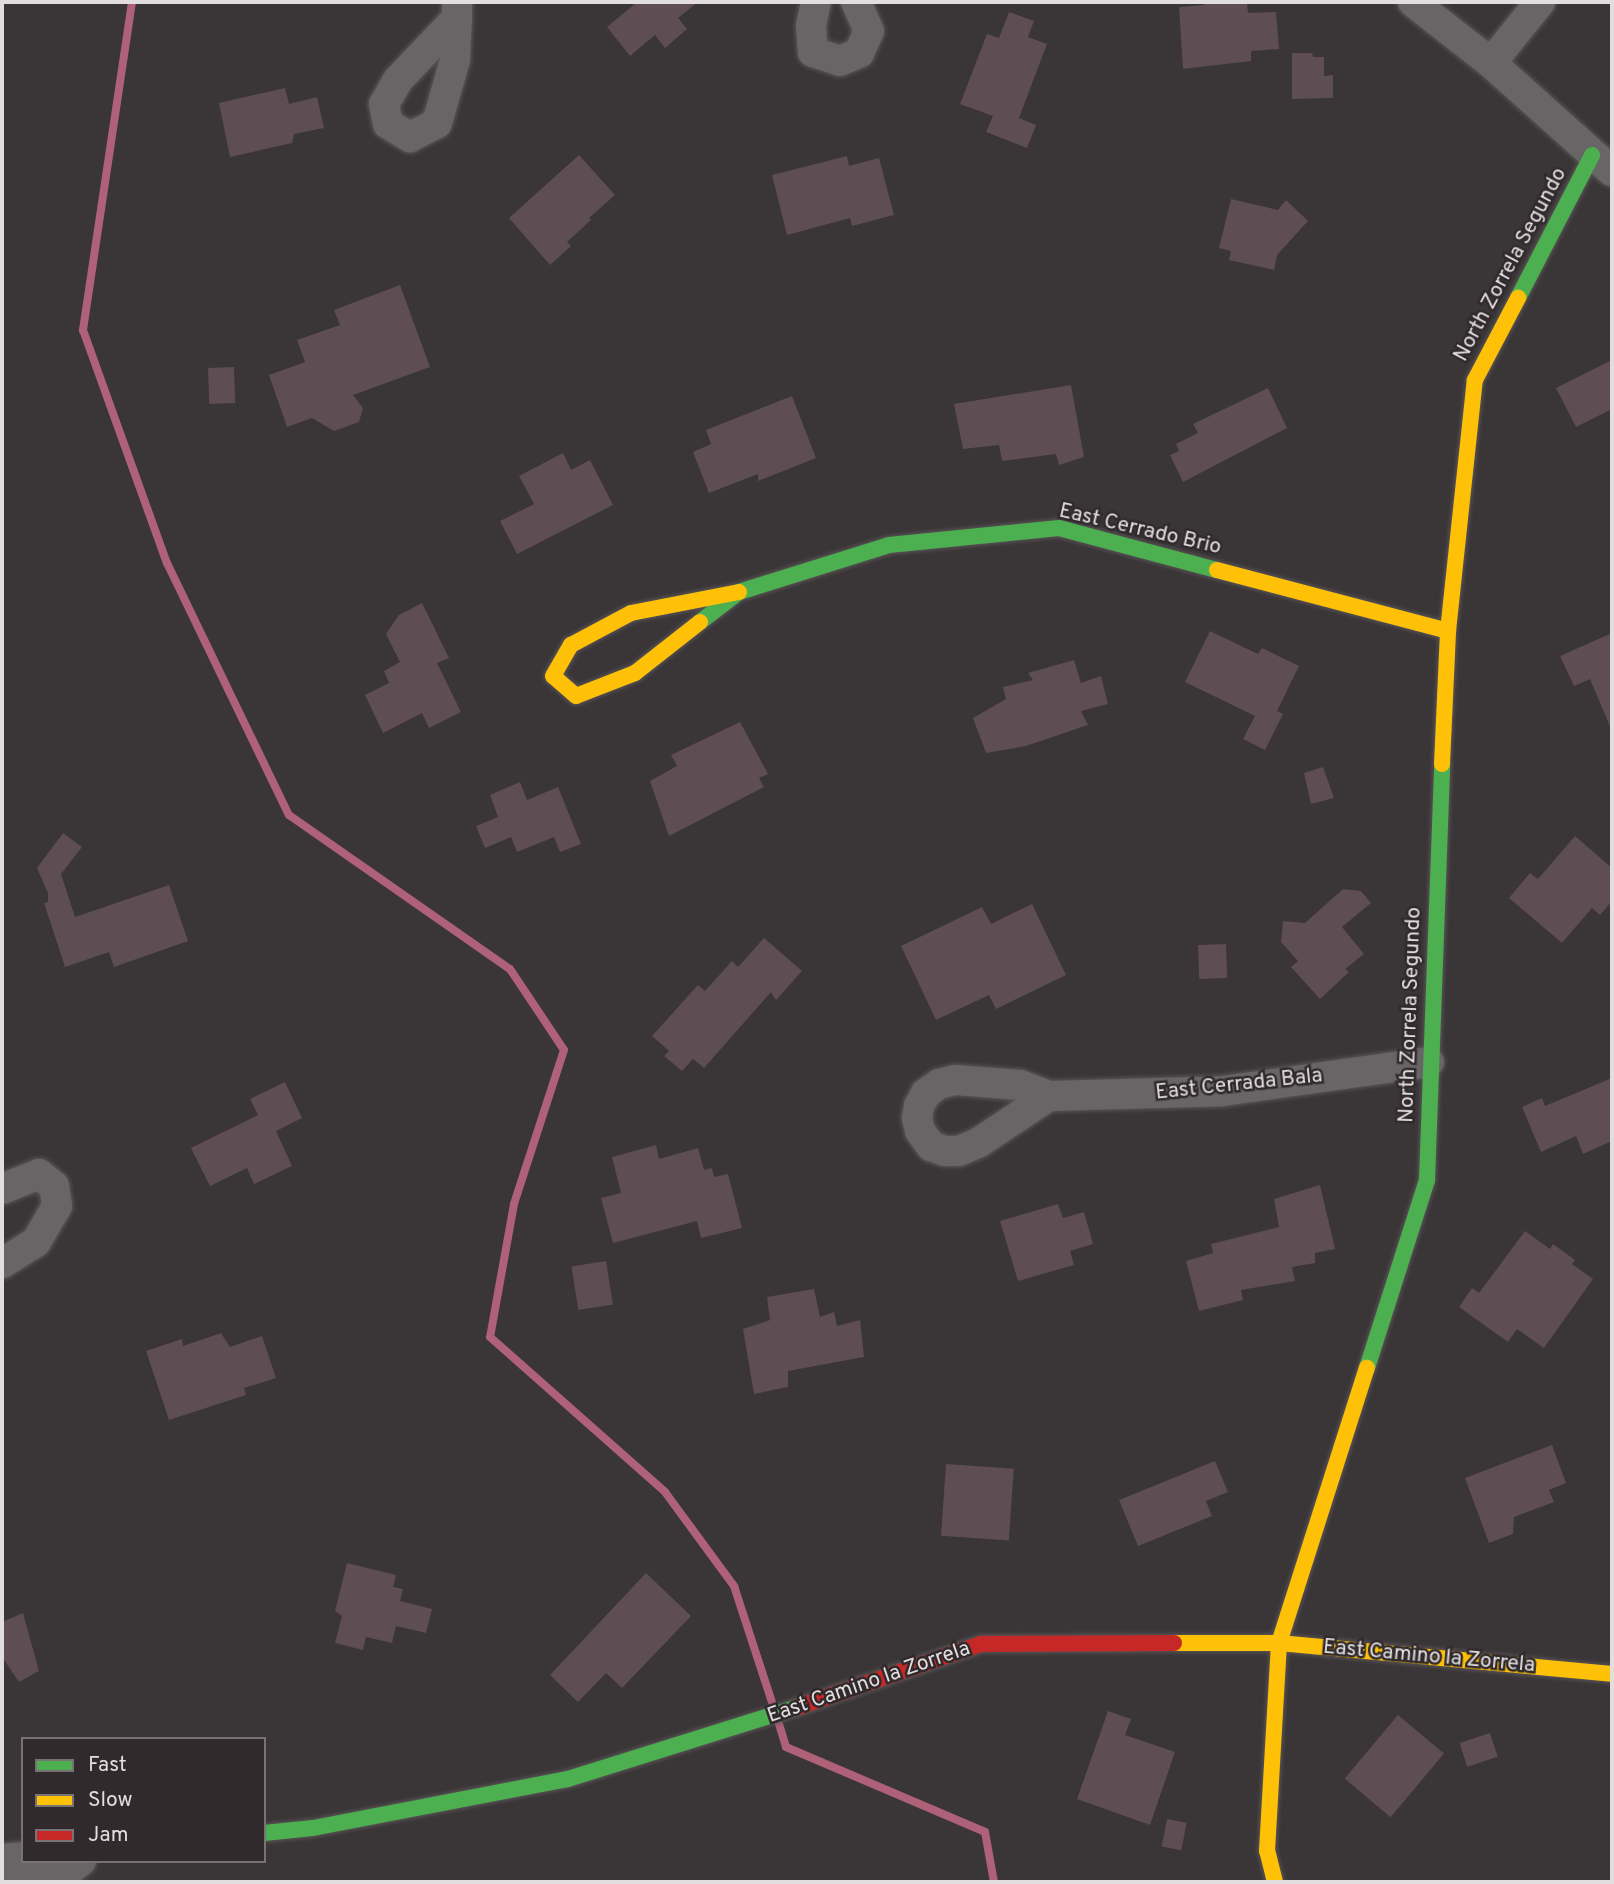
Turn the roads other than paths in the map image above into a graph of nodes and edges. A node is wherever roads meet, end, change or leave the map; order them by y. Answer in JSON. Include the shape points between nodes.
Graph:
{"nodes":[{"id":1,"x":816,"y":2,"type":"edge"},
{"id":2,"x":856,"y":2,"type":"edge"},
{"id":3,"x":1413,"y":2,"type":"edge"},
{"id":4,"x":1540,"y":2,"type":"edge"},
{"id":5,"x":1491,"y":63,"type":"junction"},
{"id":6,"x":1602,"y":163,"type":"edge"},
{"id":7,"x":739,"y":592,"type":"junction"},
{"id":8,"x":1448,"y":631,"type":"junction"},
{"id":9,"x":1429,"y":1062,"type":"junction"},
{"id":10,"x":1049,"y":1096,"type":"dead end"},
{"id":11,"x":2,"y":1188,"type":"edge"},
{"id":12,"x":2,"y":1263,"type":"edge"},
{"id":13,"x":1279,"y":1643,"type":"junction"},
{"id":14,"x":1612,"y":1674,"type":"edge"},
{"id":15,"x":266,"y":1833,"type":"edge"},
{"id":16,"x":21,"y":1857,"type":"edge"},
{"id":17,"x":2,"y":1859,"type":"edge"},
{"id":18,"x":78,"y":1863,"type":"edge"},
{"id":19,"x":13,"y":1882,"type":"edge"},
{"id":20,"x":1275,"y":1882,"type":"edge"}],
"edges":[{"from":1,"to":2,"type":"street","via":[[811,26],[813,52],[840,61],[859,53],[869,31]]},
{"from":3,"to":5,"type":"street"},
{"from":4,"to":5,"type":"street"},
{"from":5,"to":6,"type":"street"},
{"from":6,"to":8,"type":"street","name":"North Zorrela Segundo","via":[[1475,380]]},
{"from":7,"to":7,"type":"street","name":"East Cerrado Brio","via":[[635,673],[576,696],[552,676],[571,645],[631,613]]},
{"from":7,"to":8,"type":"street","name":"East Cerrado Brio","via":[[889,545],[1059,528]]},
{"from":8,"to":9,"type":"street","name":"North Zorrela Segundo"},
{"from":9,"to":10,"type":"street","name":"East Cerrada Bala","via":[[1223,1091]]},
{"from":9,"to":13,"type":"street","name":"North Zorrela Segundo","via":[[1427,1180]]},
{"from":11,"to":12,"type":"street","via":[[39,1174],[54,1186],[57,1206],[36,1242]]},
{"from":13,"to":14,"type":"street","name":"East Camino la Zorrela"},
{"from":13,"to":15,"type":"street","name":"East Camino la Zorrela","via":[[981,1644],[732,1730],[568,1779],[313,1828]]},
{"from":13,"to":20,"type":"street","name":"North Zorrela Segundo","via":[[1267,1851]]},
{"from":16,"to":17,"type":"street"},
{"from":18,"to":19,"type":"street"}]}
